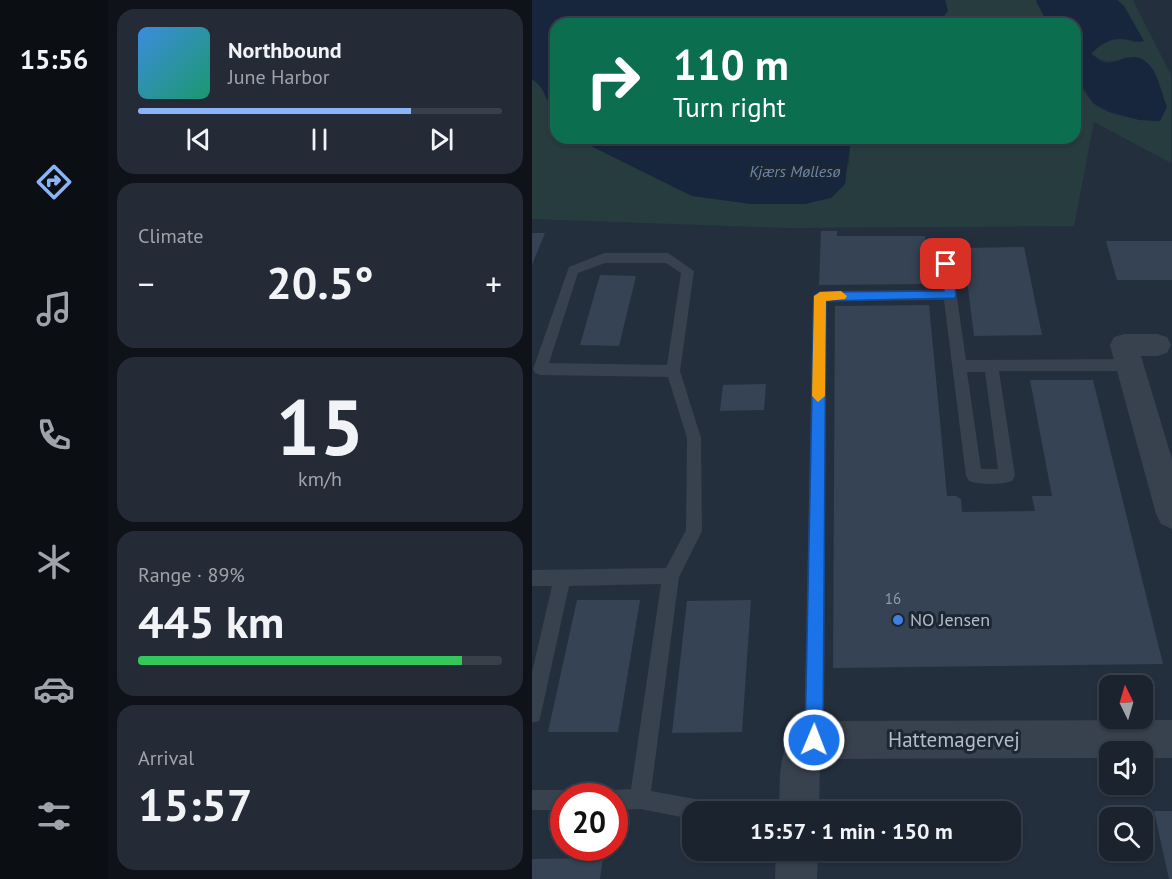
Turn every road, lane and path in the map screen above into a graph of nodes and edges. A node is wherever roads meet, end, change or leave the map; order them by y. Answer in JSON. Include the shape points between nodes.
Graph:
{"nodes":[{"id":1,"x":946,"y":264,"type":"dead end"},
{"id":2,"x":950,"y":295,"type":"junction"},
{"id":3,"x":1157,"y":345,"type":"dead end"},
{"id":4,"x":1130,"y":365,"type":"junction"},
{"id":5,"x":960,"y":366,"type":"junction"},
{"id":6,"x":991,"y":366,"type":"junction"},
{"id":7,"x":673,"y":371,"type":"junction"},
{"id":8,"x":536,"y":372,"type":"edge"},
{"id":9,"x":1171,"y":514,"type":"edge"},
{"id":10,"x":671,"y":576,"type":"junction"},
{"id":11,"x":532,"y":578,"type":"edge"},
{"id":12,"x":562,"y":578,"type":"junction"},
{"id":13,"x":532,"y":714,"type":"edge"},
{"id":14,"x":1171,"y":739,"type":"edge"},
{"id":15,"x":814,"y":740,"type":"junction"},
{"id":16,"x":628,"y":799,"type":"edge"},
{"id":17,"x":640,"y":799,"type":"junction"},
{"id":18,"x":532,"y":800,"type":"edge"},
{"id":19,"x":550,"y":800,"type":"edge"},
{"id":20,"x":799,"y":801,"type":"edge"},
{"id":21,"x":682,"y":807,"type":"edge"},
{"id":22,"x":797,"y":861,"type":"edge"},
{"id":23,"x":796,"y":879,"type":"edge"}],
"edges":[{"from":1,"to":2,"type":"lane"},
{"from":2,"to":5,"type":"lane"},
{"from":2,"to":15,"type":"lane","via":[[820,296]]},
{"from":3,"to":4,"type":"street","via":[[1124,345]]},
{"from":4,"to":6,"type":"lane"},
{"from":4,"to":9,"type":"street"},
{"from":5,"to":6,"type":"lane"},
{"from":5,"to":6,"type":"lane","via":[[974,476],[1007,476]]},
{"from":7,"to":8,"type":"lane"},
{"from":7,"to":8,"type":"lane","via":[[688,271],[668,258],[604,258],[573,270]]},
{"from":7,"to":10,"type":"lane","via":[[694,438],[694,531]]},
{"from":10,"to":12,"type":"lane"},
{"from":10,"to":17,"type":"lane"},
{"from":11,"to":12,"type":"lane"},
{"from":12,"to":13,"type":"lane"},
{"from":14,"to":15,"type":"street","name":"Hattemagervej"},
{"from":15,"to":20,"type":"street","via":[[801,755]]},
{"from":16,"to":17,"type":"lane"},
{"from":17,"to":21,"type":"lane"},
{"from":18,"to":19,"type":"lane"},
{"from":22,"to":23,"type":"street"}]}
